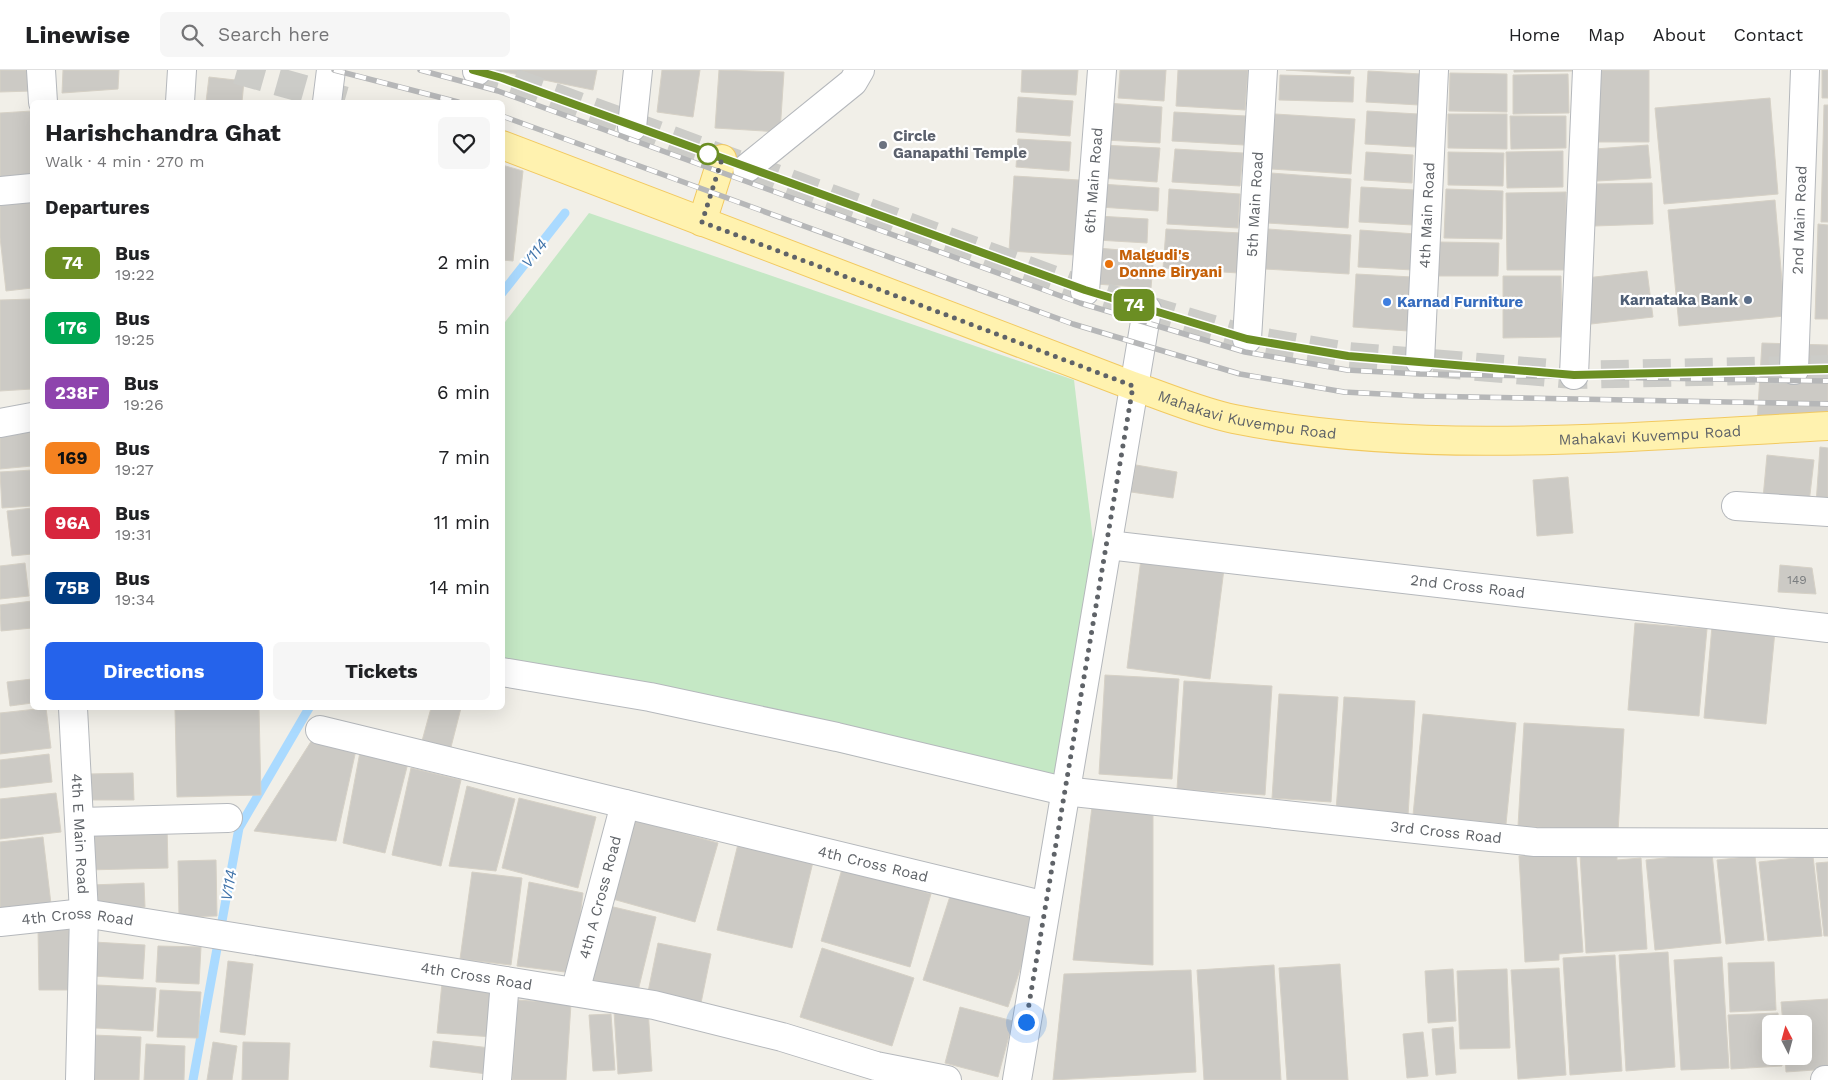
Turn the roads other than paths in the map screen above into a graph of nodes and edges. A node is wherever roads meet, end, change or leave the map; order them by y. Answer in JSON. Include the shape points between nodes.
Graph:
{"nodes":[{"id":1,"x":41,"y":70,"type":"edge"},
{"id":2,"x":182,"y":70,"type":"edge"},
{"id":3,"x":638,"y":70,"type":"edge"},
{"id":4,"x":860,"y":70,"type":"edge"},
{"id":5,"x":1102,"y":70,"type":"edge"},
{"id":6,"x":1263,"y":70,"type":"edge"},
{"id":7,"x":1434,"y":70,"type":"edge"},
{"id":8,"x":1587,"y":70,"type":"edge"},
{"id":9,"x":1805,"y":70,"type":"edge"},
{"id":10,"x":43,"y":100,"type":"edge"},
{"id":11,"x":180,"y":100,"type":"edge"},
{"id":12,"x":632,"y":127,"type":"dead end"},
{"id":13,"x":505,"y":146,"type":"edge"},
{"id":14,"x":722,"y":159,"type":"dead end"},
{"id":15,"x":747,"y":168,"type":"dead end"},
{"id":16,"x":30,"y":188,"type":"edge"},
{"id":17,"x":0,"y":191,"type":"edge"},
{"id":18,"x":702,"y":222,"type":"junction"},
{"id":19,"x":1085,"y":290,"type":"dead end"},
{"id":20,"x":1147,"y":310,"type":"dead end"},
{"id":21,"x":1247,"y":339,"type":"dead end"},
{"id":22,"x":1420,"y":361,"type":"dead end"},
{"id":23,"x":1794,"y":370,"type":"dead end"},
{"id":24,"x":1574,"y":375,"type":"dead end"},
{"id":25,"x":1133,"y":386,"type":"junction"},
{"id":26,"x":30,"y":417,"type":"edge"},
{"id":27,"x":0,"y":423,"type":"edge"},
{"id":28,"x":1828,"y":426,"type":"edge"},
{"id":29,"x":1736,"y":506,"type":"dead end"},
{"id":30,"x":1828,"y":512,"type":"edge"},
{"id":31,"x":1108,"y":545,"type":"junction"},
{"id":32,"x":1828,"y":628,"type":"edge"},
{"id":33,"x":505,"y":673,"type":"edge"},
{"id":34,"x":73,"y":710,"type":"edge"},
{"id":35,"x":320,"y":730,"type":"dead end"},
{"id":36,"x":1064,"y":791,"type":"junction"},
{"id":37,"x":625,"y":804,"type":"junction"},
{"id":38,"x":228,"y":818,"type":"dead end"},
{"id":39,"x":80,"y":822,"type":"junction"},
{"id":40,"x":1828,"y":843,"type":"edge"},
{"id":41,"x":1046,"y":906,"type":"junction"},
{"id":42,"x":84,"y":913,"type":"junction"},
{"id":43,"x":0,"y":922,"type":"edge"},
{"id":44,"x":506,"y":981,"type":"junction"},
{"id":45,"x":575,"y":992,"type":"junction"},
{"id":46,"x":876,"y":1073,"type":"edge"},
{"id":47,"x":80,"y":1080,"type":"edge"},
{"id":48,"x":497,"y":1080,"type":"edge"},
{"id":49,"x":947,"y":1080,"type":"edge"},
{"id":50,"x":1017,"y":1080,"type":"edge"}],
"edges":[{"from":1,"to":10,"type":"street"},
{"from":2,"to":11,"type":"street"},
{"from":3,"to":12,"type":"street"},
{"from":4,"to":15,"type":"street","via":[[853,82]]},
{"from":5,"to":19,"type":"street","name":"6th Main Road"},
{"from":6,"to":21,"type":"street","name":"5th Main Road"},
{"from":7,"to":22,"type":"street","name":"4th Main Road"},
{"from":8,"to":24,"type":"street"},
{"from":9,"to":23,"type":"street","name":"2nd Main Road"},
{"from":13,"to":18,"type":"main road","name":"Mahakavi Kuvempu Road"},
{"from":14,"to":18,"type":"main road"},
{"from":16,"to":17,"type":"street"},
{"from":18,"to":25,"type":"main road","name":"Mahakavi Kuvempu Road"},
{"from":20,"to":25,"type":"street"},
{"from":25,"to":28,"type":"main road","name":"Mahakavi Kuvempu Road","via":[[1232,419],[1338,434],[1418,439],[1574,439]]},
{"from":25,"to":31,"type":"street"},
{"from":26,"to":27,"type":"street"},
{"from":29,"to":30,"type":"street"},
{"from":31,"to":32,"type":"street","name":"2nd Cross Road"},
{"from":31,"to":36,"type":"street"},
{"from":33,"to":36,"type":"street","name":"3rd Cross Road","via":[[650,697]]},
{"from":34,"to":39,"type":"street","name":"4th E Main Road"},
{"from":35,"to":37,"type":"street","name":"4th Cross Road"},
{"from":36,"to":40,"type":"street","name":"3rd Cross Road","via":[[1535,842]]},
{"from":36,"to":41,"type":"street"},
{"from":37,"to":41,"type":"street","name":"4th Cross Road"},
{"from":37,"to":45,"type":"street","name":"4th A Cross Road"},
{"from":38,"to":39,"type":"street"},
{"from":39,"to":42,"type":"street","name":"4th E Main Road"},
{"from":41,"to":50,"type":"street"},
{"from":42,"to":43,"type":"street","name":"4th Cross Road"},
{"from":42,"to":44,"type":"street","name":"4th Cross Road"},
{"from":42,"to":47,"type":"street","name":"4th E Main Road"},
{"from":44,"to":45,"type":"street","name":"4th Cross Road"},
{"from":44,"to":48,"type":"street"},
{"from":45,"to":46,"type":"street","name":"4th Cross Road","via":[[654,1005],[782,1036]]},
{"from":46,"to":49,"type":"street","name":"4th Cross Road"}]}
